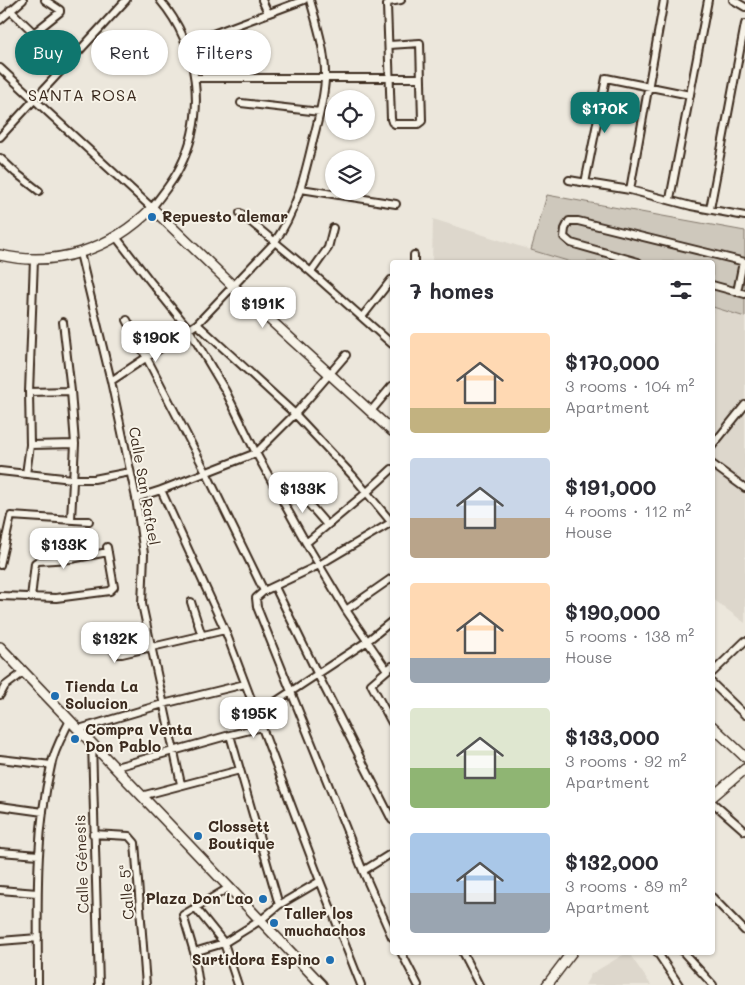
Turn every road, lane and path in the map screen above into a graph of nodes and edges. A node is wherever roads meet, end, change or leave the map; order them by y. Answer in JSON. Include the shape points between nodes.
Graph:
{"nodes":[{"id":1,"x":23,"y":0,"type":"edge"},
{"id":2,"x":45,"y":0,"type":"edge"},
{"id":3,"x":126,"y":0,"type":"edge"},
{"id":4,"x":160,"y":0,"type":"edge"},
{"id":5,"x":262,"y":0,"type":"edge"},
{"id":6,"x":304,"y":0,"type":"edge"},
{"id":7,"x":310,"y":0,"type":"edge"},
{"id":8,"x":401,"y":0,"type":"edge"},
{"id":9,"x":664,"y":0,"type":"edge"},
{"id":10,"x":708,"y":0,"type":"edge"},
{"id":11,"x":733,"y":0,"type":"edge"},
{"id":12,"x":745,"y":7,"type":"edge"},
{"id":13,"x":10,"y":10,"type":"junction"},
{"id":14,"x":268,"y":13,"type":"junction"},
{"id":15,"x":0,"y":20,"type":"edge"},
{"id":16,"x":745,"y":24,"type":"edge"},
{"id":17,"x":179,"y":30,"type":"edge"},
{"id":18,"x":223,"y":30,"type":"edge"},
{"id":19,"x":389,"y":45,"type":"junction"},
{"id":20,"x":0,"y":68,"type":"edge"},
{"id":21,"x":194,"y":75,"type":"edge"},
{"id":22,"x":195,"y":78,"type":"junction"},
{"id":23,"x":325,"y":78,"type":"junction"},
{"id":24,"x":390,"y":78,"type":"junction"},
{"id":25,"x":420,"y":78,"type":"junction"},
{"id":26,"x":648,"y":85,"type":"junction"},
{"id":27,"x":690,"y":94,"type":"junction"},
{"id":28,"x":34,"y":100,"type":"junction"},
{"id":29,"x":241,"y":103,"type":"dead end"},
{"id":30,"x":320,"y":112,"type":"junction"},
{"id":31,"x":0,"y":137,"type":"edge"},
{"id":32,"x":0,"y":158,"type":"edge"},
{"id":33,"x":569,"y":180,"type":"dead end"},
{"id":34,"x":586,"y":183,"type":"junction"},
{"id":35,"x":302,"y":189,"type":"junction"},
{"id":36,"x":630,"y":190,"type":"junction"},
{"id":37,"x":39,"y":191,"type":"dead end"},
{"id":38,"x":670,"y":199,"type":"junction"},
{"id":39,"x":396,"y":204,"type":"dead end"},
{"id":40,"x":152,"y":208,"type":"junction"},
{"id":41,"x":710,"y":209,"type":"junction"},
{"id":42,"x":240,"y":214,"type":"dead end"},
{"id":43,"x":745,"y":216,"type":"edge"},
{"id":44,"x":333,"y":228,"type":"dead end"},
{"id":45,"x":116,"y":237,"type":"junction"},
{"id":46,"x":274,"y":243,"type":"junction"},
{"id":47,"x":80,"y":253,"type":"junction"},
{"id":48,"x":0,"y":255,"type":"edge"},
{"id":49,"x":34,"y":259,"type":"junction"},
{"id":50,"x":631,"y":260,"type":"edge"},
{"id":51,"x":744,"y":262,"type":"edge"},
{"id":52,"x":311,"y":272,"type":"junction"},
{"id":53,"x":390,"y":281,"type":"edge"},
{"id":54,"x":715,"y":285,"type":"edge"},
{"id":55,"x":233,"y":286,"type":"junction"},
{"id":56,"x":737,"y":292,"type":"junction"},
{"id":57,"x":745,"y":294,"type":"edge"},
{"id":58,"x":362,"y":317,"type":"junction"},
{"id":59,"x":127,"y":320,"type":"dead end"},
{"id":60,"x":63,"y":322,"type":"dead end"},
{"id":61,"x":197,"y":324,"type":"junction"},
{"id":62,"x":188,"y":328,"type":"junction"},
{"id":63,"x":390,"y":342,"type":"edge"},
{"id":64,"x":346,"y":355,"type":"dead end"},
{"id":65,"x":146,"y":357,"type":"junction"},
{"id":66,"x":332,"y":374,"type":"junction"},
{"id":67,"x":111,"y":381,"type":"junction"},
{"id":68,"x":390,"y":388,"type":"edge"},
{"id":69,"x":71,"y":391,"type":"junction"},
{"id":70,"x":29,"y":392,"type":"junction"},
{"id":71,"x":745,"y":405,"type":"edge"},
{"id":72,"x":371,"y":411,"type":"junction"},
{"id":73,"x":294,"y":414,"type":"junction"},
{"id":74,"x":390,"y":429,"type":"edge"},
{"id":75,"x":715,"y":442,"type":"edge"},
{"id":76,"x":75,"y":444,"type":"junction"},
{"id":77,"x":30,"y":445,"type":"junction"},
{"id":78,"x":256,"y":453,"type":"junction"},
{"id":79,"x":715,"y":466,"type":"edge"},
{"id":80,"x":0,"y":471,"type":"edge"},
{"id":81,"x":390,"y":471,"type":"edge"},
{"id":82,"x":130,"y":472,"type":"junction"},
{"id":83,"x":206,"y":472,"type":"junction"},
{"id":84,"x":26,"y":474,"type":"junction"},
{"id":85,"x":72,"y":479,"type":"junction"},
{"id":86,"x":745,"y":488,"type":"edge"},
{"id":87,"x":161,"y":490,"type":"junction"},
{"id":88,"x":366,"y":493,"type":"junction"},
{"id":89,"x":280,"y":495,"type":"junction"},
{"id":90,"x":136,"y":498,"type":"junction"},
{"id":91,"x":71,"y":520,"type":"junction"},
{"id":92,"x":390,"y":520,"type":"edge"},
{"id":93,"x":89,"y":521,"type":"dead end"},
{"id":94,"x":390,"y":523,"type":"edge"},
{"id":95,"x":327,"y":525,"type":"junction"},
{"id":96,"x":306,"y":542,"type":"junction"},
{"id":97,"x":0,"y":565,"type":"edge"},
{"id":98,"x":320,"y":565,"type":"junction"},
{"id":99,"x":390,"y":579,"type":"edge"},
{"id":100,"x":276,"y":587,"type":"junction"},
{"id":101,"x":264,"y":591,"type":"junction"},
{"id":102,"x":0,"y":596,"type":"edge"},
{"id":103,"x":31,"y":598,"type":"junction"},
{"id":104,"x":191,"y":602,"type":"dead end"},
{"id":105,"x":346,"y":610,"type":"junction"},
{"id":106,"x":390,"y":623,"type":"edge"},
{"id":107,"x":111,"y":630,"type":"dead end"},
{"id":108,"x":226,"y":630,"type":"junction"},
{"id":109,"x":202,"y":636,"type":"junction"},
{"id":110,"x":745,"y":641,"type":"edge"},
{"id":111,"x":366,"y":642,"type":"junction"},
{"id":112,"x":0,"y":647,"type":"edge"},
{"id":113,"x":151,"y":648,"type":"junction"},
{"id":114,"x":390,"y":668,"type":"edge"},
{"id":115,"x":715,"y":670,"type":"edge"},
{"id":116,"x":24,"y":672,"type":"junction"},
{"id":117,"x":318,"y":673,"type":"junction"},
{"id":118,"x":245,"y":684,"type":"junction"},
{"id":119,"x":715,"y":686,"type":"edge"},
{"id":120,"x":292,"y":690,"type":"junction"},
{"id":121,"x":0,"y":694,"type":"edge"},
{"id":122,"x":163,"y":704,"type":"junction"},
{"id":123,"x":257,"y":714,"type":"junction"},
{"id":124,"x":745,"y":715,"type":"edge"},
{"id":125,"x":390,"y":719,"type":"edge"},
{"id":126,"x":70,"y":720,"type":"junction"},
{"id":127,"x":262,"y":728,"type":"junction"},
{"id":128,"x":79,"y":729,"type":"junction"},
{"id":129,"x":715,"y":729,"type":"edge"},
{"id":130,"x":230,"y":735,"type":"junction"},
{"id":131,"x":92,"y":743,"type":"junction"},
{"id":132,"x":174,"y":751,"type":"junction"},
{"id":133,"x":745,"y":757,"type":"edge"},
{"id":134,"x":0,"y":759,"type":"edge"},
{"id":135,"x":51,"y":765,"type":"junction"},
{"id":136,"x":116,"y":767,"type":"junction"},
{"id":137,"x":240,"y":770,"type":"junction"},
{"id":138,"x":745,"y":770,"type":"edge"},
{"id":139,"x":181,"y":784,"type":"junction"},
{"id":140,"x":715,"y":795,"type":"edge"},
{"id":141,"x":141,"y":796,"type":"junction"},
{"id":142,"x":715,"y":805,"type":"edge"},
{"id":143,"x":0,"y":806,"type":"edge"},
{"id":144,"x":43,"y":812,"type":"junction"},
{"id":145,"x":390,"y":816,"type":"edge"},
{"id":146,"x":745,"y":831,"type":"edge"},
{"id":147,"x":93,"y":834,"type":"junction"},
{"id":148,"x":0,"y":852,"type":"edge"},
{"id":149,"x":390,"y":854,"type":"edge"},
{"id":150,"x":38,"y":855,"type":"junction"},
{"id":151,"x":362,"y":871,"type":"junction"},
{"id":152,"x":320,"y":881,"type":"junction"},
{"id":153,"x":230,"y":887,"type":"junction"},
{"id":154,"x":0,"y":890,"type":"edge"},
{"id":155,"x":37,"y":893,"type":"junction"},
{"id":156,"x":715,"y":900,"type":"edge"},
{"id":157,"x":279,"y":905,"type":"junction"},
{"id":158,"x":195,"y":906,"type":"junction"},
{"id":159,"x":261,"y":920,"type":"junction"},
{"id":160,"x":745,"y":931,"type":"edge"},
{"id":161,"x":390,"y":933,"type":"edge"},
{"id":162,"x":38,"y":938,"type":"junction"},
{"id":163,"x":0,"y":941,"type":"edge"},
{"id":164,"x":224,"y":943,"type":"junction"},
{"id":165,"x":194,"y":952,"type":"junction"},
{"id":166,"x":403,"y":955,"type":"edge"},
{"id":167,"x":464,"y":955,"type":"edge"},
{"id":168,"x":567,"y":955,"type":"edge"},
{"id":169,"x":659,"y":955,"type":"edge"},
{"id":170,"x":686,"y":955,"type":"edge"},
{"id":171,"x":38,"y":985,"type":"edge"},
{"id":172,"x":99,"y":985,"type":"edge"},
{"id":173,"x":146,"y":985,"type":"edge"},
{"id":174,"x":199,"y":985,"type":"edge"},
{"id":175,"x":238,"y":985,"type":"edge"},
{"id":176,"x":322,"y":985,"type":"edge"},
{"id":177,"x":361,"y":985,"type":"edge"},
{"id":178,"x":418,"y":985,"type":"edge"},
{"id":179,"x":479,"y":985,"type":"edge"},
{"id":180,"x":547,"y":985,"type":"edge"},
{"id":181,"x":679,"y":985,"type":"edge"},
{"id":182,"x":713,"y":985,"type":"edge"}],
"edges":[{"from":1,"to":13,"type":"street"},
{"from":2,"to":13,"type":"street","via":[[60,12],[35,32]]},
{"from":3,"to":28,"type":"street"},
{"from":4,"to":17,"type":"street"},
{"from":5,"to":14,"type":"street"},
{"from":6,"to":14,"type":"street"},
{"from":7,"to":23,"type":"street","via":[[323,51]]},
{"from":8,"to":19,"type":"street","via":[[387,5]]},
{"from":9,"to":26,"type":"street"},
{"from":10,"to":27,"type":"street"},
{"from":11,"to":12,"type":"street"},
{"from":13,"to":15,"type":"street"},
{"from":14,"to":18,"type":"street"},
{"from":16,"to":41,"type":"street"},
{"from":19,"to":24,"type":"street"},
{"from":19,"to":25,"type":"street","via":[[420,44]]},
{"from":20,"to":28,"type":"street"},
{"from":21,"to":22,"type":"street"},
{"from":22,"to":23,"type":"street"},
{"from":22,"to":40,"type":"street","via":[[195,118],[188,148],[173,180]]},
{"from":23,"to":24,"type":"street"},
{"from":23,"to":30,"type":"street"},
{"from":24,"to":25,"type":"street"},
{"from":24,"to":25,"type":"street","via":[[392,122],[418,124],[422,121]]},
{"from":26,"to":27,"type":"street"},
{"from":26,"to":34,"type":"street","via":[[605,79]]},
{"from":26,"to":36,"type":"street"},
{"from":27,"to":38,"type":"street"},
{"from":28,"to":31,"type":"street"},
{"from":28,"to":40,"type":"street"},
{"from":29,"to":30,"type":"street"},
{"from":30,"to":35,"type":"street"},
{"from":32,"to":37,"type":"street"},
{"from":33,"to":34,"type":"street"},
{"from":34,"to":36,"type":"street"},
{"from":35,"to":39,"type":"street"},
{"from":35,"to":46,"type":"street"},
{"from":36,"to":38,"type":"street"},
{"from":38,"to":41,"type":"street"},
{"from":40,"to":45,"type":"street"},
{"from":40,"to":55,"type":"street"},
{"from":41,"to":43,"type":"street"},
{"from":42,"to":46,"type":"street"},
{"from":44,"to":52,"type":"street","via":[[328,248]]},
{"from":45,"to":47,"type":"street"},
{"from":45,"to":62,"type":"street"},
{"from":46,"to":52,"type":"street"},
{"from":46,"to":55,"type":"street"},
{"from":47,"to":49,"type":"street"},
{"from":47,"to":67,"type":"street","name":"Calle San Rafael"},
{"from":48,"to":49,"type":"street"},
{"from":49,"to":70,"type":"street"},
{"from":50,"to":51,"type":"street","via":[[571,243],[564,237],[569,221]]},
{"from":51,"to":56,"type":"street"},
{"from":52,"to":58,"type":"street"},
{"from":53,"to":58,"type":"street"},
{"from":54,"to":56,"type":"street"},
{"from":55,"to":61,"type":"street"},
{"from":55,"to":66,"type":"street"},
{"from":56,"to":57,"type":"street"},
{"from":58,"to":63,"type":"street"},
{"from":59,"to":65,"type":"street"},
{"from":60,"to":69,"type":"street"},
{"from":61,"to":62,"type":"street"},
{"from":61,"to":73,"type":"street"},
{"from":62,"to":65,"type":"street"},
{"from":62,"to":78,"type":"street","via":[[225,390]]},
{"from":64,"to":66,"type":"street"},
{"from":65,"to":67,"type":"street"},
{"from":65,"to":83,"type":"street"},
{"from":66,"to":72,"type":"street"},
{"from":66,"to":73,"type":"street"},
{"from":67,"to":82,"type":"street","name":"Calle San Rafael"},
{"from":68,"to":72,"type":"street"},
{"from":69,"to":70,"type":"street"},
{"from":69,"to":76,"type":"street"},
{"from":70,"to":77,"type":"street"},
{"from":71,"to":75,"type":"street"},
{"from":72,"to":74,"type":"street"},
{"from":73,"to":78,"type":"street"},
{"from":73,"to":88,"type":"street"},
{"from":76,"to":77,"type":"street"},
{"from":76,"to":85,"type":"street"},
{"from":77,"to":84,"type":"street"},
{"from":78,"to":83,"type":"street"},
{"from":78,"to":89,"type":"street"},
{"from":79,"to":86,"type":"street"},
{"from":80,"to":84,"type":"street"},
{"from":81,"to":88,"type":"street"},
{"from":82,"to":85,"type":"street","via":[[94,479]]},
{"from":82,"to":90,"type":"street","name":"Calle San Rafael"},
{"from":83,"to":87,"type":"street"},
{"from":83,"to":101,"type":"street"},
{"from":84,"to":85,"type":"street"},
{"from":85,"to":91,"type":"street"},
{"from":87,"to":90,"type":"street"},
{"from":87,"to":108,"type":"street"},
{"from":88,"to":92,"type":"street"},
{"from":88,"to":95,"type":"street"},
{"from":89,"to":95,"type":"street","via":[[290,487],[295,488]]},
{"from":89,"to":96,"type":"street"},
{"from":90,"to":113,"type":"street","name":"Calle San Rafael","via":[[144,554],[142,604]]},
{"from":91,"to":93,"type":"street"},
{"from":91,"to":97,"type":"street","via":[[11,516]]},
{"from":94,"to":98,"type":"street"},
{"from":95,"to":96,"type":"street"},
{"from":96,"to":98,"type":"street"},
{"from":98,"to":100,"type":"street"},
{"from":98,"to":105,"type":"street"},
{"from":99,"to":105,"type":"street"},
{"from":100,"to":101,"type":"street"},
{"from":100,"to":117,"type":"street"},
{"from":101,"to":120,"type":"street","via":[[256,598],[257,607]]},
{"from":102,"to":103,"type":"street"},
{"from":103,"to":103,"type":"street","via":[[110,591],[114,587],[108,550],[71,559],[38,561],[35,563]]},
{"from":104,"to":109,"type":"street"},
{"from":105,"to":111,"type":"street"},
{"from":106,"to":111,"type":"street"},
{"from":107,"to":113,"type":"street","via":[[117,654]]},
{"from":108,"to":109,"type":"street"},
{"from":108,"to":118,"type":"street"},
{"from":109,"to":113,"type":"street"},
{"from":110,"to":115,"type":"street"},
{"from":111,"to":114,"type":"street"},
{"from":111,"to":117,"type":"street"},
{"from":112,"to":116,"type":"street"},
{"from":113,"to":122,"type":"street","name":"Calle San Rafael"},
{"from":114,"to":125,"type":"street","via":[[371,684]]},
{"from":116,"to":121,"type":"street","via":[[5,686]]},
{"from":116,"to":126,"type":"street"},
{"from":117,"to":120,"type":"street"},
{"from":117,"to":145,"type":"street"},
{"from":118,"to":122,"type":"street"},
{"from":118,"to":123,"type":"street"},
{"from":119,"to":124,"type":"street"},
{"from":120,"to":123,"type":"street"},
{"from":120,"to":151,"type":"street"},
{"from":122,"to":128,"type":"street"},
{"from":122,"to":132,"type":"street","name":"Calle San Rafael"},
{"from":123,"to":127,"type":"street"},
{"from":126,"to":128,"type":"street"},
{"from":126,"to":135,"type":"street"},
{"from":127,"to":130,"type":"street"},
{"from":127,"to":152,"type":"street"},
{"from":128,"to":131,"type":"street"},
{"from":129,"to":133,"type":"street"},
{"from":130,"to":132,"type":"street"},
{"from":130,"to":137,"type":"street"},
{"from":131,"to":136,"type":"street"},
{"from":131,"to":147,"type":"street","name":"Calle Génesis"},
{"from":132,"to":136,"type":"street"},
{"from":132,"to":139,"type":"street","name":"Calle San Rafael"},
{"from":134,"to":135,"type":"street"},
{"from":135,"to":144,"type":"street"},
{"from":136,"to":141,"type":"street"},
{"from":137,"to":139,"type":"street"},
{"from":137,"to":157,"type":"street"},
{"from":138,"to":140,"type":"street"},
{"from":139,"to":141,"type":"street"},
{"from":141,"to":153,"type":"street"},
{"from":142,"to":146,"type":"street"},
{"from":143,"to":144,"type":"street"},
{"from":144,"to":150,"type":"street"},
{"from":147,"to":172,"type":"street","name":"Calle Génesis"},
{"from":147,"to":173,"type":"street","name":"Calle 5ª","via":[[129,836],[136,843]]},
{"from":148,"to":150,"type":"street"},
{"from":149,"to":151,"type":"street"},
{"from":150,"to":155,"type":"street"},
{"from":151,"to":161,"type":"street"},
{"from":152,"to":157,"type":"street"},
{"from":152,"to":177,"type":"street"},
{"from":153,"to":158,"type":"street"},
{"from":153,"to":159,"type":"street"},
{"from":154,"to":155,"type":"street"},
{"from":155,"to":162,"type":"street"},
{"from":156,"to":160,"type":"street"},
{"from":157,"to":159,"type":"street"},
{"from":158,"to":164,"type":"street"},
{"from":158,"to":165,"type":"street","via":[[182,918]]},
{"from":159,"to":164,"type":"street"},
{"from":159,"to":176,"type":"street"},
{"from":162,"to":163,"type":"street"},
{"from":162,"to":171,"type":"street"},
{"from":164,"to":165,"type":"street"},
{"from":164,"to":175,"type":"street"},
{"from":165,"to":174,"type":"street"},
{"from":166,"to":178,"type":"street"},
{"from":167,"to":179,"type":"street"},
{"from":168,"to":180,"type":"street"},
{"from":169,"to":181,"type":"street"},
{"from":170,"to":182,"type":"street"}]}
